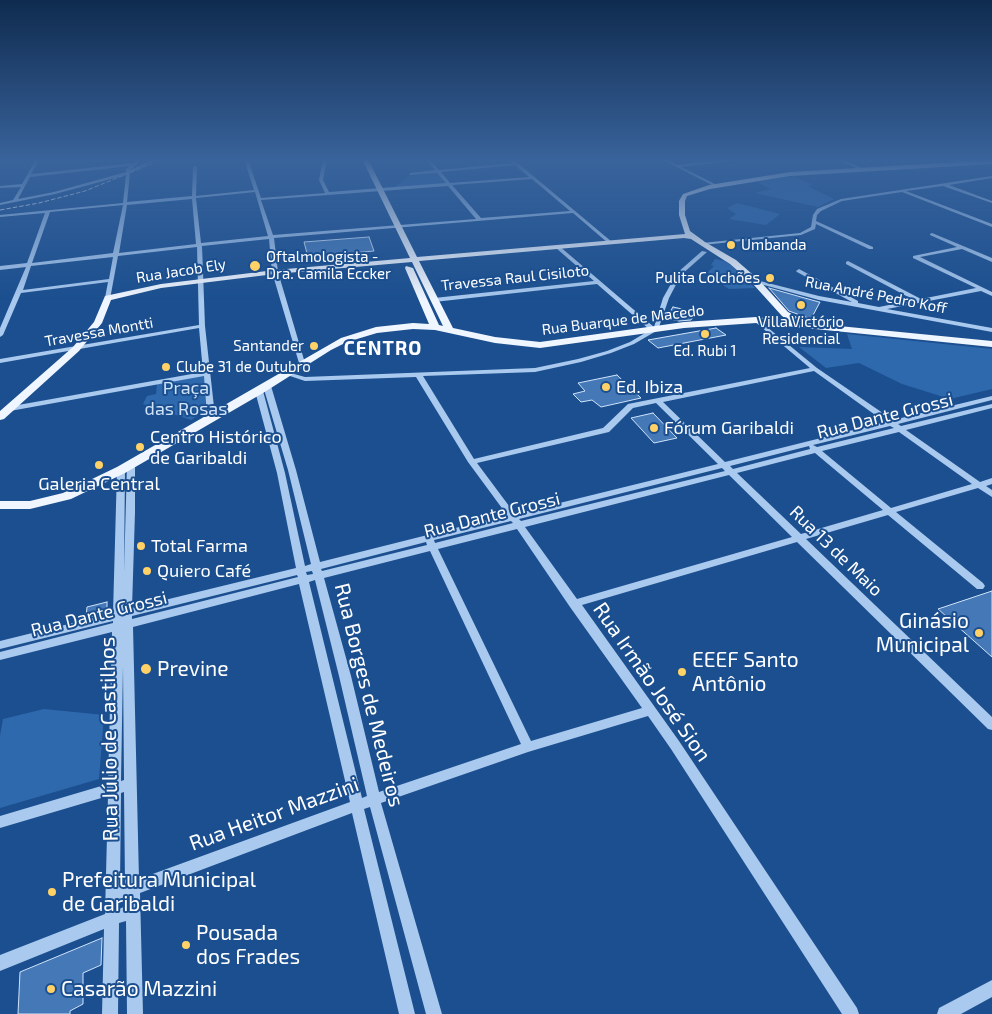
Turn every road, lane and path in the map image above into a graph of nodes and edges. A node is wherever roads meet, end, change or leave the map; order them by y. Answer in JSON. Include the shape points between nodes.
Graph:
{"nodes":[{"id":1,"x":103,"y":206,"type":"edge"},
{"id":2,"x":125,"y":206,"type":"edge"},
{"id":3,"x":195,"y":206,"type":"edge"},
{"id":4,"x":261,"y":206,"type":"edge"},
{"id":5,"x":383,"y":206,"type":"edge"},
{"id":6,"x":387,"y":206,"type":"edge"},
{"id":7,"x":468,"y":206,"type":"edge"},
{"id":8,"x":567,"y":206,"type":"edge"},
{"id":9,"x":682,"y":206,"type":"edge"},
{"id":10,"x":826,"y":206,"type":"edge"},
{"id":11,"x":941,"y":206,"type":"edge"},
{"id":12,"x":48,"y":212,"type":"junction"},
{"id":13,"x":574,"y":212,"type":"junction"},
{"id":14,"x":0,"y":216,"type":"edge"},
{"id":15,"x":478,"y":219,"type":"junction"},
{"id":16,"x":816,"y":222,"type":"junction"},
{"id":17,"x":399,"y":226,"type":"junction"},
{"id":18,"x":992,"y":226,"type":"edge"},
{"id":19,"x":390,"y":227,"type":"junction"},
{"id":20,"x":932,"y":234,"type":"dead end"},
{"id":21,"x":271,"y":236,"type":"junction"},
{"id":22,"x":690,"y":240,"type":"junction"},
{"id":23,"x":610,"y":242,"type":"junction"},
{"id":24,"x":199,"y":245,"type":"junction"},
{"id":25,"x":558,"y":247,"type":"junction"},
{"id":26,"x":963,"y":247,"type":"junction"},
{"id":27,"x":703,"y":248,"type":"junction"},
{"id":28,"x":871,"y":248,"type":"dead end"},
{"id":29,"x":116,"y":254,"type":"junction"},
{"id":30,"x":992,"y":260,"type":"edge"},
{"id":31,"x":411,"y":261,"type":"junction"},
{"id":32,"x":848,"y":263,"type":"dead end"},
{"id":33,"x":28,"y":264,"type":"junction"},
{"id":34,"x":0,"y":268,"type":"edge"},
{"id":35,"x":799,"y":270,"type":"dead end"},
{"id":36,"x":275,"y":272,"type":"junction"},
{"id":37,"x":111,"y":280,"type":"junction"},
{"id":38,"x":202,"y":280,"type":"junction"},
{"id":39,"x":599,"y":282,"type":"junction"},
{"id":40,"x":756,"y":282,"type":"junction"},
{"id":41,"x":981,"y":289,"type":"junction"},
{"id":42,"x":19,"y":292,"type":"junction"},
{"id":43,"x":992,"y":294,"type":"edge"},
{"id":44,"x":108,"y":298,"type":"junction"},
{"id":45,"x":434,"y":300,"type":"junction"},
{"id":46,"x":919,"y":300,"type":"junction"},
{"id":47,"x":864,"y":306,"type":"junction"},
{"id":48,"x":876,"y":309,"type":"junction"},
{"id":49,"x":784,"y":314,"type":"junction"},
{"id":50,"x":756,"y":320,"type":"junction"},
{"id":51,"x":789,"y":324,"type":"junction"},
{"id":52,"x":202,"y":326,"type":"junction"},
{"id":53,"x":435,"y":327,"type":"junction"},
{"id":54,"x":655,"y":329,"type":"junction"},
{"id":55,"x":449,"y":330,"type":"junction"},
{"id":56,"x":850,"y":330,"type":"junction"},
{"id":57,"x":992,"y":330,"type":"edge"},
{"id":58,"x":0,"y":335,"type":"edge"},
{"id":59,"x":992,"y":344,"type":"edge"},
{"id":60,"x":76,"y":349,"type":"junction"},
{"id":61,"x":0,"y":361,"type":"edge"},
{"id":62,"x":302,"y":363,"type":"junction"},
{"id":63,"x":815,"y":369,"type":"junction"},
{"id":64,"x":207,"y":373,"type":"junction"},
{"id":65,"x":287,"y":374,"type":"junction"},
{"id":66,"x":418,"y":374,"type":"junction"},
{"id":67,"x":263,"y":389,"type":"junction"},
{"id":68,"x":992,"y":398,"type":"edge"},
{"id":69,"x":656,"y":400,"type":"junction"},
{"id":70,"x":992,"y":406,"type":"edge"},
{"id":71,"x":10,"y":408,"type":"junction"},
{"id":72,"x":212,"y":416,"type":"junction"},
{"id":73,"x":0,"y":417,"type":"edge"},
{"id":74,"x":895,"y":426,"type":"junction"},
{"id":75,"x":812,"y":447,"type":"junction"},
{"id":76,"x":472,"y":462,"type":"junction"},
{"id":77,"x":126,"y":467,"type":"junction"},
{"id":78,"x":727,"y":468,"type":"junction"},
{"id":79,"x":286,"y":472,"type":"junction"},
{"id":80,"x":992,"y":481,"type":"edge"},
{"id":81,"x":978,"y":485,"type":"junction"},
{"id":82,"x":992,"y":494,"type":"edge"},
{"id":83,"x":0,"y":505,"type":"edge"},
{"id":84,"x":888,"y":510,"type":"junction"},
{"id":85,"x":517,"y":522,"type":"junction"},
{"id":86,"x":799,"y":538,"type":"junction"},
{"id":87,"x":431,"y":543,"type":"junction"},
{"id":88,"x":317,"y":571,"type":"junction"},
{"id":89,"x":302,"y":575,"type":"junction"},
{"id":90,"x":980,"y":586,"type":"dead end"},
{"id":91,"x":574,"y":604,"type":"junction"},
{"id":92,"x":122,"y":619,"type":"junction"},
{"id":93,"x":0,"y":645,"type":"edge"},
{"id":94,"x":0,"y":656,"type":"edge"},
{"id":95,"x":345,"y":676,"type":"junction"},
{"id":96,"x":328,"y":680,"type":"junction"},
{"id":97,"x":649,"y":711,"type":"junction"},
{"id":98,"x":992,"y":726,"type":"edge"},
{"id":99,"x":528,"y":747,"type":"junction"},
{"id":100,"x":130,"y":784,"type":"junction"},
{"id":101,"x":113,"y":789,"type":"junction"},
{"id":102,"x":374,"y":800,"type":"junction"},
{"id":103,"x":358,"y":805,"type":"junction"},
{"id":104,"x":0,"y":822,"type":"edge"},
{"id":105,"x":131,"y":889,"type":"junction"},
{"id":106,"x":113,"y":896,"type":"junction"},
{"id":107,"x":132,"y":911,"type":"junction"},
{"id":108,"x":113,"y":918,"type":"junction"},
{"id":109,"x":0,"y":963,"type":"edge"},
{"id":110,"x":992,"y":988,"type":"edge"},
{"id":111,"x":110,"y":1014,"type":"edge"},
{"id":112,"x":135,"y":1014,"type":"edge"},
{"id":113,"x":406,"y":1014,"type":"edge"},
{"id":114,"x":434,"y":1014,"type":"edge"},
{"id":115,"x":851,"y":1014,"type":"edge"},
{"id":116,"x":945,"y":1014,"type":"edge"}],
"edges":[{"from":1,"to":12,"type":"street"},
{"from":2,"to":29,"type":"street"},
{"from":3,"to":24,"type":"street"},
{"from":4,"to":21,"type":"street"},
{"from":5,"to":19,"type":"main road"},
{"from":6,"to":17,"type":"main road"},
{"from":7,"to":15,"type":"street"},
{"from":8,"to":13,"type":"street"},
{"from":9,"to":22,"type":"main road","via":[[684,226]]},
{"from":10,"to":16,"type":"street","via":[[817,212]]},
{"from":11,"to":18,"type":"street"},
{"from":12,"to":14,"type":"street"},
{"from":12,"to":33,"type":"street"},
{"from":13,"to":15,"type":"street"},
{"from":13,"to":23,"type":"street"},
{"from":15,"to":17,"type":"street"},
{"from":16,"to":27,"type":"street","via":[[810,232],[744,238]]},
{"from":16,"to":28,"type":"street"},
{"from":17,"to":19,"type":"street"},
{"from":17,"to":31,"type":"main road"},
{"from":19,"to":21,"type":"street"},
{"from":19,"to":31,"type":"main road"},
{"from":20,"to":26,"type":"street"},
{"from":21,"to":24,"type":"street"},
{"from":21,"to":36,"type":"street"},
{"from":22,"to":23,"type":"main road","name":"Rua Jacob Ely","via":[[677,234]]},
{"from":22,"to":27,"type":"main road"},
{"from":23,"to":25,"type":"main road","name":"Rua Jacob Ely"},
{"from":24,"to":29,"type":"street"},
{"from":24,"to":38,"type":"street"},
{"from":25,"to":31,"type":"main road","name":"Rua Jacob Ely"},
{"from":25,"to":39,"type":"street"},
{"from":26,"to":30,"type":"street"},
{"from":26,"to":41,"type":"street","via":[[915,257]]},
{"from":27,"to":40,"type":"main road","via":[[737,265]]},
{"from":27,"to":54,"type":"street","via":[[675,280]]},
{"from":29,"to":33,"type":"street"},
{"from":29,"to":37,"type":"street"},
{"from":31,"to":36,"type":"main road","name":"Rua Jacob Ely"},
{"from":31,"to":45,"type":"main road"},
{"from":31,"to":53,"type":"main road"},
{"from":32,"to":46,"type":"street"},
{"from":33,"to":34,"type":"street"},
{"from":33,"to":42,"type":"street"},
{"from":35,"to":47,"type":"street"},
{"from":36,"to":38,"type":"main road","name":"Rua Jacob Ely"},
{"from":36,"to":62,"type":"street"},
{"from":37,"to":42,"type":"street"},
{"from":37,"to":44,"type":"street"},
{"from":38,"to":44,"type":"main road","name":"Rua Jacob Ely"},
{"from":38,"to":52,"type":"street"},
{"from":39,"to":45,"type":"street","name":"Travessa Raul Cisiloto"},
{"from":39,"to":54,"type":"street"},
{"from":40,"to":47,"type":"street","name":"Rua André Pedro Koff"},
{"from":40,"to":49,"type":"main road"},
{"from":41,"to":43,"type":"street"},
{"from":41,"to":46,"type":"street"},
{"from":42,"to":58,"type":"street"},
{"from":44,"to":60,"type":"main road","via":[[98,323]]},
{"from":45,"to":55,"type":"main road"},
{"from":46,"to":48,"type":"street"},
{"from":47,"to":48,"type":"street","name":"Rua André Pedro Koff"},
{"from":48,"to":57,"type":"street","name":"Rua André Pedro Koff"},
{"from":49,"to":50,"type":"main road","name":"Rua Buarque de Macedo"},
{"from":49,"to":51,"type":"main road","via":[[794,319]]},
{"from":49,"to":56,"type":"main road"},
{"from":50,"to":51,"type":"main road","name":"Rua Buarque de Macedo"},
{"from":50,"to":54,"type":"main road","name":"Rua Buarque de Macedo"},
{"from":50,"to":63,"type":"street"},
{"from":51,"to":56,"type":"main road","name":"Rua Buarque de Macedo"},
{"from":52,"to":60,"type":"street","name":"Travessa Montti"},
{"from":52,"to":64,"type":"street"},
{"from":53,"to":55,"type":"main road","name":"Rua Buarque de Macedo"},
{"from":53,"to":62,"type":"main road","name":"Rua Buarque de Macedo","via":[[394,328],[361,334]]},
{"from":54,"to":55,"type":"main road","name":"Rua Buarque de Macedo","via":[[540,345]]},
{"from":54,"to":66,"type":"street","via":[[632,343],[605,353],[535,370]]},
{"from":56,"to":59,"type":"main road"},
{"from":60,"to":61,"type":"street","name":"Travessa Montti"},
{"from":60,"to":71,"type":"main road"},
{"from":62,"to":65,"type":"main road","name":"Rua Buarque de Macedo"},
{"from":63,"to":69,"type":"street"},
{"from":63,"to":74,"type":"street"},
{"from":64,"to":71,"type":"street"},
{"from":64,"to":72,"type":"street"},
{"from":65,"to":66,"type":"street","via":[[305,380]]},
{"from":65,"to":67,"type":"main road","name":"Rua Buarque de Macedo"},
{"from":66,"to":76,"type":"street","name":"Rua Irmão José Sion"},
{"from":67,"to":72,"type":"main road","name":"Rua Buarque de Macedo"},
{"from":67,"to":79,"type":"street","name":"Rua Borges de Medeiros"},
{"from":68,"to":74,"type":"street","name":"Rua Dante Grossi"},
{"from":69,"to":76,"type":"street","via":[[626,408],[612,426],[594,434]]},
{"from":69,"to":78,"type":"street","name":"Rua 13 de Maio"},
{"from":70,"to":74,"type":"street","name":"Rua Dante Grossi"},
{"from":71,"to":73,"type":"main road"},
{"from":72,"to":77,"type":"main road","name":"Rua Buarque de Macedo"},
{"from":74,"to":75,"type":"street","name":"Rua Dante Grossi"},
{"from":74,"to":81,"type":"street"},
{"from":75,"to":78,"type":"street","name":"Rua Dante Grossi"},
{"from":75,"to":84,"type":"street"},
{"from":76,"to":85,"type":"street","name":"Rua Irmão José Sion"},
{"from":77,"to":83,"type":"main road","name":"Rua Buarque de Macedo","via":[[49,502]]},
{"from":77,"to":92,"type":"street","name":"Rua Júlio de Castilhos"},
{"from":78,"to":85,"type":"street","name":"Rua Dante Grossi"},
{"from":78,"to":86,"type":"street","name":"Rua 13 de Maio"},
{"from":79,"to":88,"type":"street","name":"Rua Borges de Medeiros"},
{"from":79,"to":89,"type":"street","name":"Rua Borges de Medeiros"},
{"from":80,"to":81,"type":"street"},
{"from":81,"to":82,"type":"street"},
{"from":81,"to":84,"type":"street"},
{"from":84,"to":86,"type":"street"},
{"from":84,"to":90,"type":"street"},
{"from":85,"to":87,"type":"street","name":"Rua Dante Grossi"},
{"from":85,"to":91,"type":"street","name":"Rua Irmão José Sion"},
{"from":86,"to":91,"type":"street"},
{"from":86,"to":98,"type":"street","name":"Rua 13 de Maio"},
{"from":87,"to":88,"type":"street","name":"Rua Dante Grossi"},
{"from":87,"to":99,"type":"street"},
{"from":88,"to":89,"type":"street","name":"Rua Dante Grossi"},
{"from":88,"to":95,"type":"street","name":"Rua Borges de Medeiros"},
{"from":89,"to":92,"type":"street","name":"Rua Dante Grossi"},
{"from":89,"to":96,"type":"street","name":"Rua Borges de Medeiros"},
{"from":91,"to":97,"type":"street","name":"Rua Irmão José Sion"},
{"from":92,"to":93,"type":"street","name":"Rua Dante Grossi"},
{"from":92,"to":94,"type":"street","name":"Rua Dante Grossi"},
{"from":92,"to":100,"type":"street","name":"Rua Júlio de Castilhos"},
{"from":92,"to":101,"type":"street","name":"Rua Júlio de Castilhos"},
{"from":95,"to":96,"type":"street"},
{"from":95,"to":102,"type":"street","name":"Rua Borges de Medeiros"},
{"from":96,"to":103,"type":"street","name":"Rua Borges de Medeiros"},
{"from":97,"to":99,"type":"street","name":"Rua Heitor Mazzini"},
{"from":97,"to":115,"type":"street","name":"Rua Irmão José Sion","via":[[675,745]]},
{"from":99,"to":102,"type":"street","name":"Rua Heitor Mazzini"},
{"from":100,"to":101,"type":"street"},
{"from":100,"to":105,"type":"street","name":"Rua Júlio de Castilhos"},
{"from":101,"to":104,"type":"street"},
{"from":101,"to":106,"type":"street","name":"Rua Júlio de Castilhos"},
{"from":102,"to":103,"type":"street","name":"Rua Heitor Mazzini"},
{"from":102,"to":114,"type":"street","name":"Rua Borges de Medeiros"},
{"from":103,"to":105,"type":"street","name":"Rua Heitor Mazzini"},
{"from":103,"to":113,"type":"street","name":"Rua Borges de Medeiros"},
{"from":105,"to":106,"type":"street","name":"Rua Heitor Mazzini"},
{"from":105,"to":107,"type":"street","name":"Rua Júlio de Castilhos"},
{"from":106,"to":108,"type":"street","name":"Rua Júlio de Castilhos"},
{"from":107,"to":108,"type":"street"},
{"from":107,"to":112,"type":"street","name":"Rua Júlio de Castilhos"},
{"from":108,"to":109,"type":"street"},
{"from":108,"to":111,"type":"street","name":"Rua Júlio de Castilhos"},
{"from":110,"to":116,"type":"street"}]}
